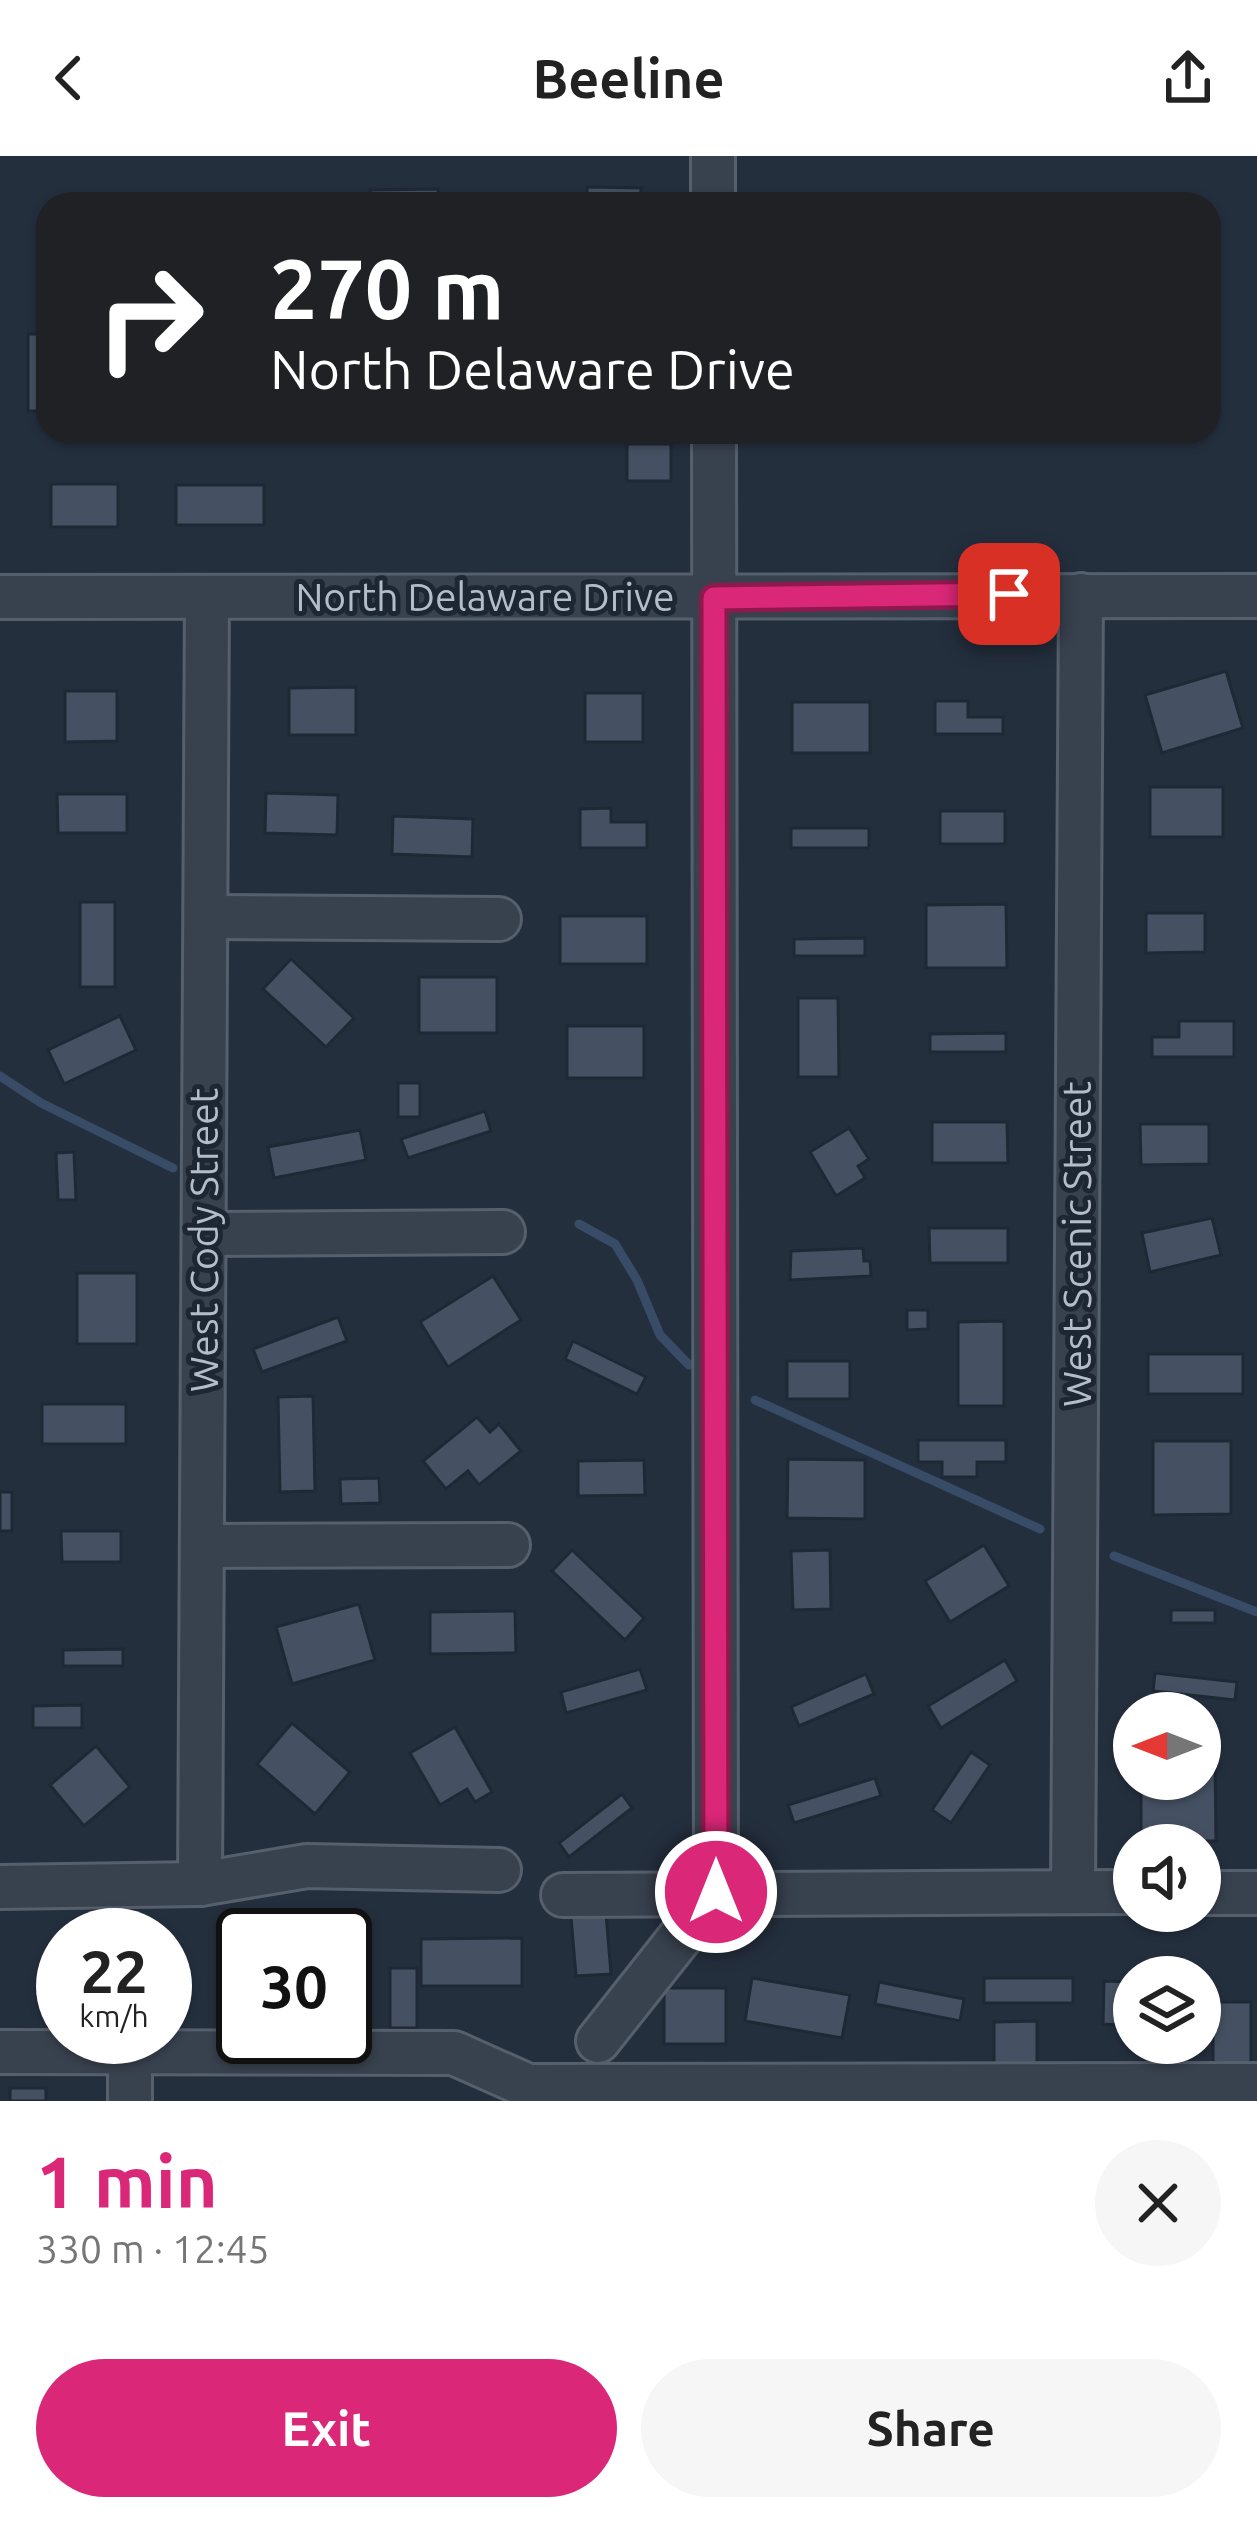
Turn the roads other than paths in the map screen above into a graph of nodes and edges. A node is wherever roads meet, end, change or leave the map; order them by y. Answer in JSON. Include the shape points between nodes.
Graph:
{"nodes":[{"id":1,"x":713,"y":156,"type":"edge"},
{"id":2,"x":713,"y":192,"type":"edge"},
{"id":3,"x":714,"y":444,"type":"edge"},
{"id":4,"x":1081,"y":595,"type":"junction"},
{"id":5,"x":207,"y":596,"type":"junction"},
{"id":6,"x":1257,"y":596,"type":"edge"},
{"id":7,"x":0,"y":597,"type":"edge"},
{"id":8,"x":714,"y":598,"type":"junction"},
{"id":9,"x":206,"y":917,"type":"junction"},
{"id":10,"x":499,"y":919,"type":"dead end"},
{"id":11,"x":503,"y":1232,"type":"dead end"},
{"id":12,"x":204,"y":1234,"type":"junction"},
{"id":13,"x":508,"y":1545,"type":"dead end"},
{"id":14,"x":202,"y":1546,"type":"junction"},
{"id":15,"x":499,"y":1870,"type":"dead end"},
{"id":16,"x":200,"y":1884,"type":"junction"},
{"id":17,"x":0,"y":1887,"type":"edge"},
{"id":18,"x":716,"y":1892,"type":"junction"},
{"id":19,"x":1073,"y":1892,"type":"junction"},
{"id":20,"x":1113,"y":1892,"type":"edge"},
{"id":21,"x":1221,"y":1892,"type":"edge"},
{"id":22,"x":1257,"y":1893,"type":"edge"},
{"id":23,"x":563,"y":1895,"type":"dead end"},
{"id":24,"x":598,"y":2041,"type":"dead end"},
{"id":25,"x":0,"y":2052,"type":"edge"},
{"id":26,"x":36,"y":2052,"type":"edge"},
{"id":27,"x":192,"y":2052,"type":"edge"},
{"id":28,"x":130,"y":2064,"type":"edge"},
{"id":29,"x":1257,"y":2084,"type":"edge"},
{"id":30,"x":598,"y":2093,"type":"edge"},
{"id":31,"x":1052,"y":2093,"type":"edge"},
{"id":32,"x":130,"y":2101,"type":"edge"}],
"edges":[{"from":1,"to":2,"type":"street"},
{"from":3,"to":8,"type":"street"},
{"from":4,"to":6,"type":"street","name":"North Delaware Drive"},
{"from":4,"to":8,"type":"street","name":"North Delaware Drive"},
{"from":4,"to":19,"type":"street","name":"West Scenic Street"},
{"from":5,"to":7,"type":"street","name":"North Delaware Drive"},
{"from":5,"to":8,"type":"street","name":"North Delaware Drive"},
{"from":5,"to":9,"type":"street","name":"West Cody Street"},
{"from":8,"to":18,"type":"street"},
{"from":9,"to":10,"type":"street"},
{"from":9,"to":12,"type":"street","name":"West Cody Street"},
{"from":11,"to":12,"type":"street"},
{"from":12,"to":14,"type":"street","name":"West Cody Street"},
{"from":13,"to":14,"type":"street"},
{"from":14,"to":16,"type":"street","name":"West Cody Street"},
{"from":15,"to":16,"type":"street","via":[[308,1866]]},
{"from":16,"to":17,"type":"street"},
{"from":18,"to":19,"type":"street"},
{"from":18,"to":23,"type":"street"},
{"from":18,"to":24,"type":"street"},
{"from":19,"to":20,"type":"street"},
{"from":21,"to":22,"type":"street"},
{"from":25,"to":26,"type":"street"},
{"from":27,"to":30,"type":"street","via":[[454,2053],[528,2086]]},
{"from":28,"to":32,"type":"street"},
{"from":29,"to":31,"type":"street"},
{"from":30,"to":31,"type":"street"}]}
